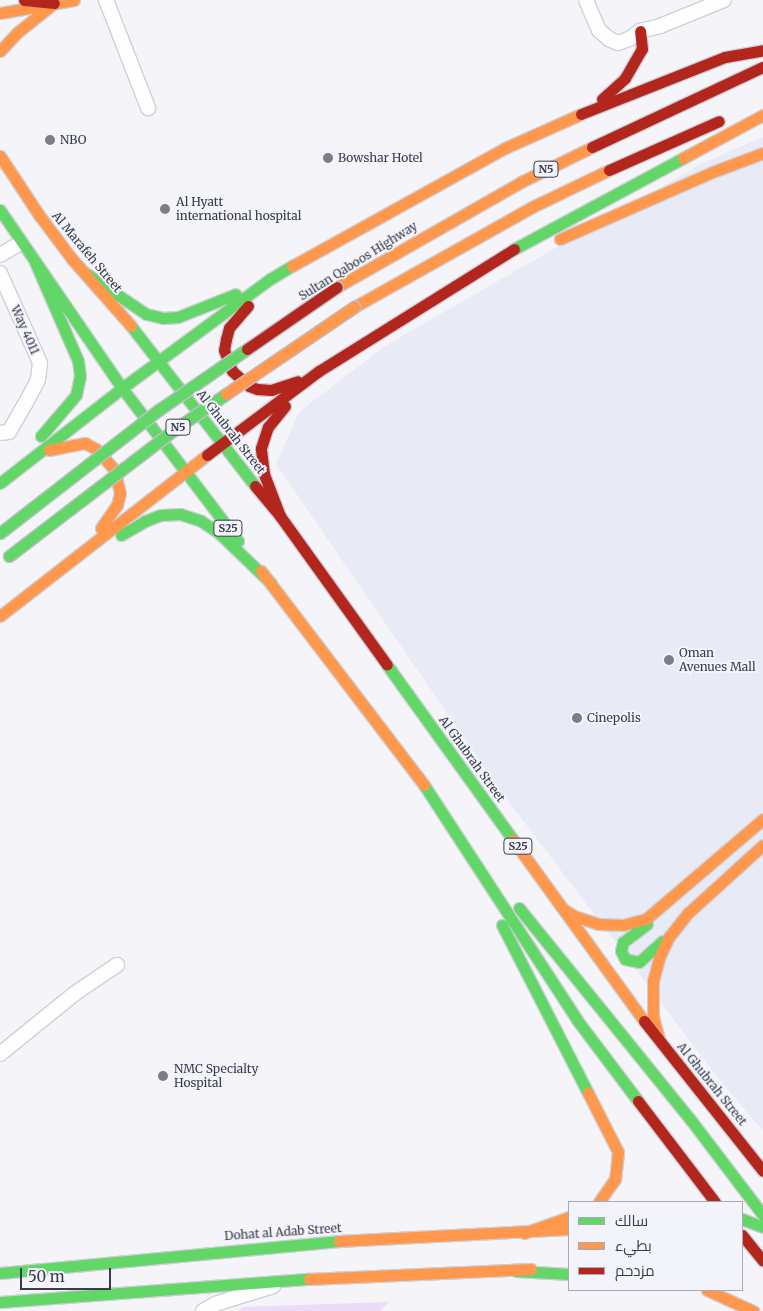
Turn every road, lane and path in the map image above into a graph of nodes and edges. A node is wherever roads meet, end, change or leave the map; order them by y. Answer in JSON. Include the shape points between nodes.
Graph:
{"nodes":[{"id":1,"x":24,"y":0,"type":"edge"},
{"id":2,"x":74,"y":0,"type":"edge"},
{"id":3,"x":106,"y":0,"type":"edge"},
{"id":4,"x":586,"y":0,"type":"edge"},
{"id":5,"x":724,"y":0,"type":"edge"},
{"id":6,"x":54,"y":3,"type":"junction"},
{"id":7,"x":0,"y":13,"type":"edge"},
{"id":8,"x":640,"y":31,"type":"junction"},
{"id":9,"x":763,"y":50,"type":"edge"},
{"id":10,"x":0,"y":51,"type":"edge"},
{"id":11,"x":763,"y":67,"type":"edge"},
{"id":12,"x":148,"y":108,"type":"dead end"},
{"id":13,"x":729,"y":117,"type":"dead end"},
{"id":14,"x":760,"y":117,"type":"edge"},
{"id":15,"x":572,"y":118,"type":"junction"},
{"id":16,"x":0,"y":151,"type":"edge"},
{"id":17,"x":763,"y":153,"type":"edge"},
{"id":18,"x":2,"y":159,"type":"edge"},
{"id":19,"x":0,"y":210,"type":"edge"},
{"id":20,"x":22,"y":243,"type":"junction"},
{"id":21,"x":0,"y":255,"type":"edge"},
{"id":22,"x":35,"y":262,"type":"junction"},
{"id":23,"x":486,"y":268,"type":"junction"},
{"id":24,"x":84,"y":272,"type":"junction"},
{"id":25,"x":0,"y":273,"type":"edge"},
{"id":26,"x":270,"y":279,"type":"junction"},
{"id":27,"x":160,"y":361,"type":"junction"},
{"id":28,"x":324,"y":368,"type":"junction"},
{"id":29,"x":122,"y":388,"type":"junction"},
{"id":30,"x":0,"y":433,"type":"edge"},
{"id":31,"x":222,"y":445,"type":"junction"},
{"id":32,"x":40,"y":453,"type":"junction"},
{"id":33,"x":184,"y":474,"type":"junction"},
{"id":34,"x":3,"y":480,"type":"edge"},
{"id":35,"x":280,"y":516,"type":"junction"},
{"id":36,"x":0,"y":533,"type":"edge"},
{"id":37,"x":77,"y":554,"type":"junction"},
{"id":38,"x":4,"y":560,"type":"edge"},
{"id":39,"x":271,"y":583,"type":"junction"},
{"id":40,"x":0,"y":616,"type":"edge"},
{"id":41,"x":763,"y":819,"type":"edge"},
{"id":42,"x":457,"y":832,"type":"junction"},
{"id":43,"x":763,"y":844,"type":"edge"},
{"id":44,"x":563,"y":909,"type":"junction"},
{"id":45,"x":655,"y":913,"type":"junction"},
{"id":46,"x":669,"y":937,"type":"junction"},
{"id":47,"x":117,"y":965,"type":"dead end"},
{"id":48,"x":659,"y":1039,"type":"junction"},
{"id":49,"x":0,"y":1054,"type":"edge"},
{"id":50,"x":730,"y":1127,"type":"junction"},
{"id":51,"x":763,"y":1154,"type":"edge"},
{"id":52,"x":763,"y":1171,"type":"edge"},
{"id":53,"x":600,"y":1201,"type":"edge"},
{"id":54,"x":714,"y":1201,"type":"edge"},
{"id":55,"x":752,"y":1201,"type":"junction"},
{"id":56,"x":763,"y":1206,"type":"edge"},
{"id":57,"x":763,"y":1215,"type":"edge"},
{"id":58,"x":568,"y":1217,"type":"edge"},
{"id":59,"x":743,"y":1217,"type":"edge"},
{"id":60,"x":743,"y":1217,"type":"edge"},
{"id":61,"x":763,"y":1227,"type":"edge"},
{"id":62,"x":568,"y":1229,"type":"edge"},
{"id":63,"x":524,"y":1233,"type":"junction"},
{"id":64,"x":743,"y":1236,"type":"edge"},
{"id":65,"x":752,"y":1248,"type":"edge"},
{"id":66,"x":763,"y":1261,"type":"edge"},
{"id":67,"x":568,"y":1266,"type":"edge"},
{"id":68,"x":516,"y":1271,"type":"junction"},
{"id":69,"x":0,"y":1273,"type":"edge"},
{"id":70,"x":568,"y":1274,"type":"edge"},
{"id":71,"x":298,"y":1279,"type":"junction"},
{"id":72,"x":709,"y":1291,"type":"edge"},
{"id":73,"x":0,"y":1302,"type":"edge"},
{"id":74,"x":203,"y":1311,"type":"edge"},
{"id":75,"x":753,"y":1311,"type":"edge"}],
"edges":[{"from":1,"to":6,"type":"main road"},
{"from":2,"to":6,"type":"main road"},
{"from":3,"to":12,"type":"street"},
{"from":4,"to":8,"type":"street","via":[[599,30],[609,39],[618,42]]},
{"from":5,"to":8,"type":"street"},
{"from":6,"to":7,"type":"main road"},
{"from":6,"to":10,"type":"main road"},
{"from":8,"to":15,"type":"main road","via":[[642,49],[625,78],[605,97]]},
{"from":9,"to":15,"type":"main road","via":[[725,57]]},
{"from":11,"to":36,"type":"main road","name":"Sultan Qaboos Highway","number":"N5","bridge":true,"via":[[521,182],[337,288],[160,409]]},
{"from":13,"to":38,"type":"main road","number":"N5","bridge":true,"via":[[532,207],[354,308],[178,427]]},
{"from":14,"to":23,"type":"main road","via":[[534,237]]},
{"from":15,"to":26,"type":"main road","via":[[505,148]]},
{"from":16,"to":18,"type":"main road","name":"Al Marafeh Street"},
{"from":17,"to":23,"type":"main road","via":[[534,251]]},
{"from":18,"to":24,"type":"main road","name":"Al Marafeh Street","via":[[39,215]]},
{"from":19,"to":20,"type":"main road"},
{"from":20,"to":21,"type":"street"},
{"from":20,"to":22,"type":"main road"},
{"from":22,"to":29,"type":"main road"},
{"from":22,"to":34,"type":"main road","via":[[78,361],[80,376],[76,395],[68,407]]},
{"from":23,"to":28,"type":"main road"},
{"from":24,"to":26,"type":"main road","via":[[146,314],[163,318],[192,312]]},
{"from":24,"to":27,"type":"main road","name":"Al Marafeh Street"},
{"from":25,"to":30,"type":"street","name":"Way 4011","via":[[40,363],[38,380],[25,404],[9,432]]},
{"from":26,"to":27,"type":"main road"},
{"from":26,"to":28,"type":"main road","via":[[229,328],[224,350],[232,371],[249,386],[271,390]]},
{"from":27,"to":29,"type":"main road"},
{"from":27,"to":31,"type":"main road","name":"Al Ghubrah Street","number":"S25"},
{"from":28,"to":31,"type":"main road"},
{"from":28,"to":35,"type":"main road","via":[[276,415],[262,440],[264,474]]},
{"from":29,"to":32,"type":"main road"},
{"from":29,"to":33,"type":"main road","number":"S25"},
{"from":31,"to":33,"type":"main road"},
{"from":31,"to":35,"type":"main road","name":"Al Ghubrah Street","number":"S25"},
{"from":32,"to":34,"type":"main road"},
{"from":32,"to":37,"type":"main road","via":[[85,443],[96,449],[114,469],[120,493],[117,505],[110,518]]},
{"from":33,"to":37,"type":"main road"},
{"from":33,"to":39,"type":"main road","number":"S25"},
{"from":35,"to":44,"type":"main road","name":"Al Ghubrah Street","number":"S25"},
{"from":37,"to":39,"type":"main road","via":[[145,522],[180,514],[201,521],[220,534]]},
{"from":37,"to":40,"type":"main road"},
{"from":39,"to":42,"type":"main road","number":"S25"},
{"from":41,"to":45,"type":"main road"},
{"from":42,"to":53,"type":"main road","via":[[543,1008],[614,1140],[618,1152],[615,1179]]},
{"from":42,"to":54,"type":"main road","number":"S25","via":[[577,1020]]},
{"from":42,"to":55,"type":"main road","via":[[690,1119]]},
{"from":43,"to":46,"type":"main road","via":[[688,913]]},
{"from":44,"to":45,"type":"main road","via":[[586,921],[611,926],[636,922]]},
{"from":44,"to":48,"type":"main road","name":"Al Ghubrah Street","number":"S25"},
{"from":45,"to":46,"type":"main road","via":[[644,926],[622,942],[622,955],[629,962],[639,962]]},
{"from":46,"to":48,"type":"main road","via":[[659,958],[653,987],[653,1016]]},
{"from":47,"to":49,"type":"street","via":[[74,994]]},
{"from":48,"to":50,"type":"main road","name":"Al Ghubrah Street","number":"S25"},
{"from":50,"to":51,"type":"main road"},
{"from":50,"to":52,"type":"main road","name":"Al Ghubrah Street","number":"S25"},
{"from":55,"to":56,"type":"main road"},
{"from":55,"to":57,"type":"main road"},
{"from":57,"to":59,"type":"main road"},
{"from":58,"to":63,"type":"main road"},
{"from":60,"to":61,"type":"main road"},
{"from":62,"to":63,"type":"main road","name":"Dohat al Adab Street"},
{"from":63,"to":69,"type":"main road","name":"Dohat al Adab Street","via":[[300,1243]]},
{"from":64,"to":65,"type":"main road"},
{"from":65,"to":66,"type":"main road"},
{"from":67,"to":68,"type":"main road"},
{"from":68,"to":70,"type":"main road"},
{"from":68,"to":71,"type":"main road"},
{"from":71,"to":73,"type":"main road"},
{"from":71,"to":74,"type":"street","via":[[215,1304]]},
{"from":72,"to":75,"type":"main road"}]}
